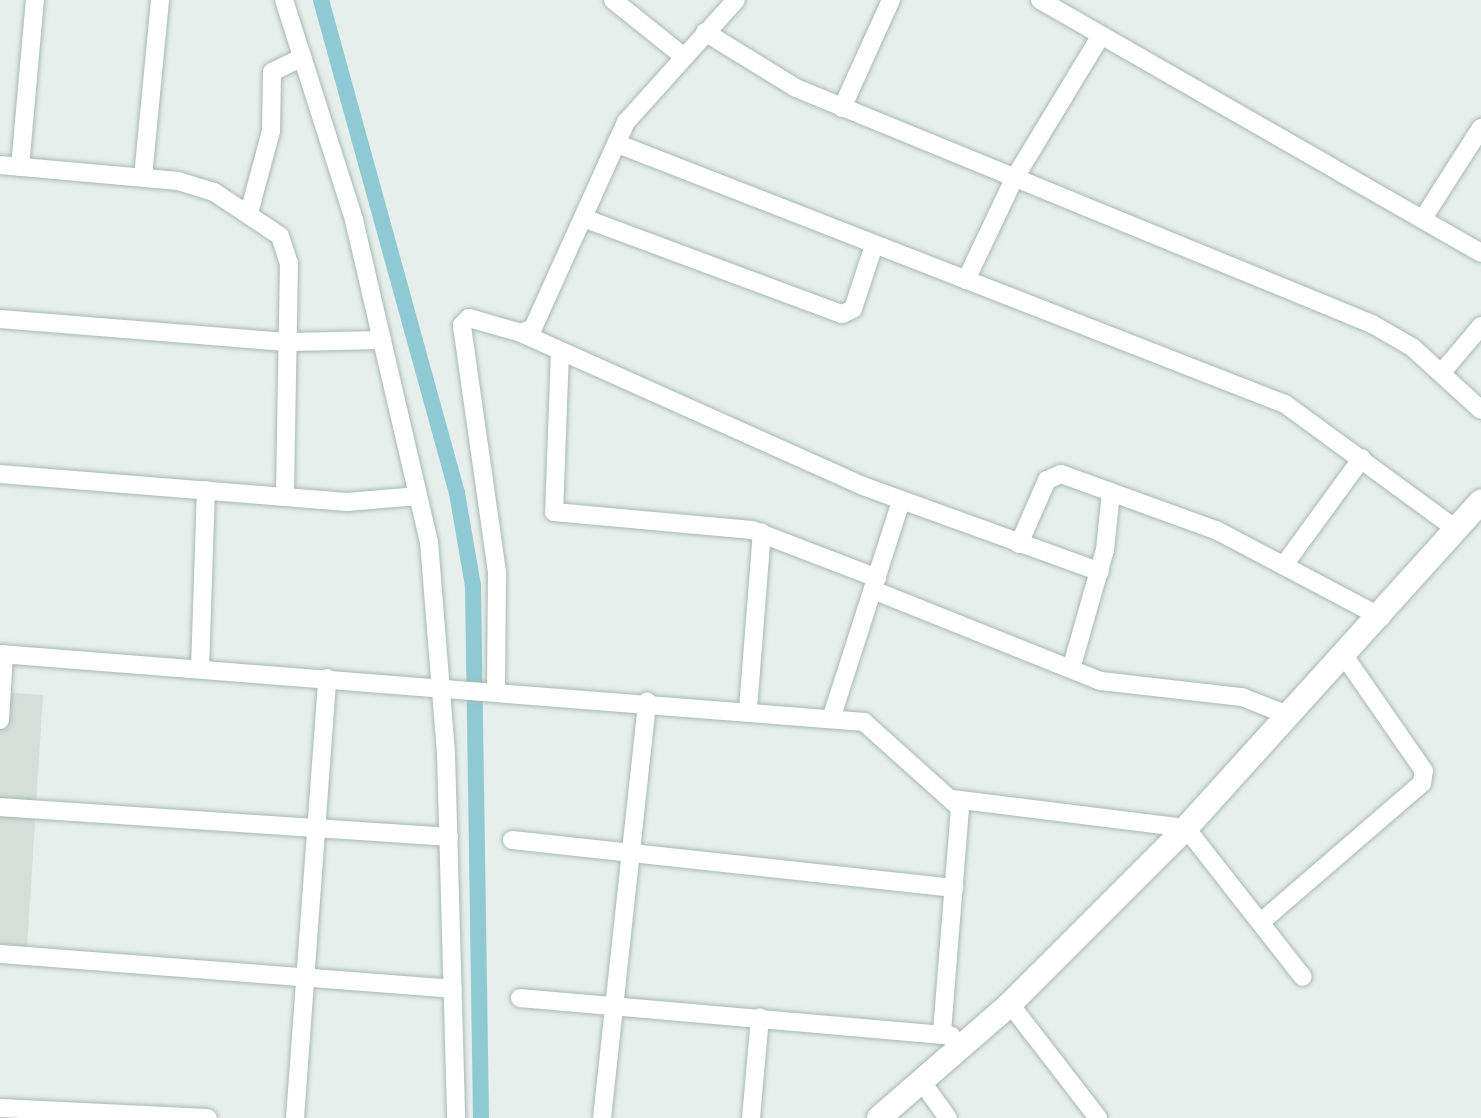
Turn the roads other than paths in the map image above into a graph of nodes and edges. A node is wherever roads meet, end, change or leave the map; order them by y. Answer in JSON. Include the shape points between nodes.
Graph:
{"nodes":[{"id":1,"x":35,"y":0,"type":"edge"},
{"id":2,"x":160,"y":0,"type":"edge"},
{"id":3,"x":284,"y":0,"type":"edge"},
{"id":4,"x":613,"y":0,"type":"edge"},
{"id":5,"x":736,"y":0,"type":"edge"},
{"id":6,"x":891,"y":0,"type":"edge"},
{"id":7,"x":1040,"y":0,"type":"edge"},
{"id":8,"x":705,"y":32,"type":"junction"},
{"id":9,"x":1100,"y":37,"type":"junction"},
{"id":10,"x":683,"y":56,"type":"junction"},
{"id":11,"x":303,"y":57,"type":"junction"},
{"id":12,"x":842,"y":108,"type":"junction"},
{"id":13,"x":1481,"y":128,"type":"edge"},
{"id":14,"x":618,"y":144,"type":"junction"},
{"id":15,"x":0,"y":165,"type":"edge"},
{"id":16,"x":20,"y":167,"type":"junction"},
{"id":17,"x":143,"y":177,"type":"junction"},
{"id":18,"x":1014,"y":179,"type":"junction"},
{"id":19,"x":249,"y":213,"type":"junction"},
{"id":20,"x":1424,"y":217,"type":"junction"},
{"id":21,"x":586,"y":219,"type":"junction"},
{"id":22,"x":874,"y":245,"type":"junction"},
{"id":23,"x":1481,"y":253,"type":"edge"},
{"id":24,"x":966,"y":280,"type":"junction"},
{"id":25,"x":0,"y":319,"type":"edge"},
{"id":26,"x":1481,"y":326,"type":"edge"},
{"id":27,"x":521,"y":333,"type":"junction"},
{"id":28,"x":382,"y":340,"type":"junction"},
{"id":29,"x":289,"y":342,"type":"junction"},
{"id":30,"x":560,"y":351,"type":"junction"},
{"id":31,"x":1443,"y":371,"type":"junction"},
{"id":32,"x":1481,"y":410,"type":"edge"},
{"id":33,"x":1362,"y":458,"type":"junction"},
{"id":34,"x":0,"y":474,"type":"edge"},
{"id":35,"x":206,"y":490,"type":"junction"},
{"id":36,"x":1111,"y":492,"type":"junction"},
{"id":37,"x":285,"y":496,"type":"junction"},
{"id":38,"x":418,"y":496,"type":"junction"},
{"id":39,"x":901,"y":501,"type":"junction"},
{"id":40,"x":1481,"y":502,"type":"edge"},
{"id":41,"x":1457,"y":530,"type":"junction"},
{"id":42,"x":762,"y":533,"type":"junction"},
{"id":43,"x":1019,"y":544,"type":"junction"},
{"id":44,"x":1284,"y":565,"type":"junction"},
{"id":45,"x":1100,"y":572,"type":"junction"},
{"id":46,"x":875,"y":584,"type":"junction"},
{"id":47,"x":1381,"y":617,"type":"junction"},
{"id":48,"x":2,"y":654,"type":"edge"},
{"id":49,"x":1345,"y":657,"type":"junction"},
{"id":50,"x":200,"y":669,"type":"junction"},
{"id":51,"x":1071,"y":669,"type":"junction"},
{"id":52,"x":327,"y":678,"type":"junction"},
{"id":53,"x":445,"y":686,"type":"junction"},
{"id":54,"x":493,"y":688,"type":"junction"},
{"id":55,"x":647,"y":701,"type":"junction"},
{"id":56,"x":748,"y":709,"type":"junction"},
{"id":57,"x":832,"y":716,"type":"junction"},
{"id":58,"x":1290,"y":716,"type":"junction"},
{"id":59,"x":0,"y":720,"type":"edge"},
{"id":60,"x":953,"y":799,"type":"junction"},
{"id":61,"x":0,"y":807,"type":"edge"},
{"id":62,"x":318,"y":828,"type":"junction"},
{"id":63,"x":1186,"y":828,"type":"junction"},
{"id":64,"x":449,"y":837,"type":"junction"},
{"id":65,"x":512,"y":840,"type":"dead end"},
{"id":66,"x":633,"y":857,"type":"junction"},
{"id":67,"x":954,"y":888,"type":"junction"},
{"id":68,"x":1261,"y":922,"type":"junction"},
{"id":69,"x":0,"y":954,"type":"edge"},
{"id":70,"x":1303,"y":977,"type":"dead end"},
{"id":71,"x":308,"y":978,"type":"junction"},
{"id":72,"x":453,"y":989,"type":"junction"},
{"id":73,"x":520,"y":998,"type":"dead end"},
{"id":74,"x":1010,"y":1004,"type":"junction"},
{"id":75,"x":617,"y":1006,"type":"junction"},
{"id":76,"x":760,"y":1017,"type":"junction"},
{"id":77,"x":942,"y":1032,"type":"junction"},
{"id":78,"x":965,"y":1045,"type":"junction"},
{"id":79,"x":922,"y":1082,"type":"junction"},
{"id":80,"x":0,"y":1108,"type":"edge"},
{"id":81,"x":208,"y":1118,"type":"edge"},
{"id":82,"x":295,"y":1118,"type":"edge"},
{"id":83,"x":456,"y":1118,"type":"edge"},
{"id":84,"x":602,"y":1118,"type":"edge"},
{"id":85,"x":751,"y":1118,"type":"edge"},
{"id":86,"x":879,"y":1118,"type":"edge"},
{"id":87,"x":948,"y":1118,"type":"edge"},
{"id":88,"x":1098,"y":1118,"type":"edge"}],
"edges":[{"from":1,"to":16,"type":"street"},
{"from":2,"to":17,"type":"street"},
{"from":3,"to":11,"type":"street"},
{"from":4,"to":10,"type":"street"},
{"from":5,"to":8,"type":"street"},
{"from":6,"to":12,"type":"street"},
{"from":7,"to":9,"type":"street"},
{"from":8,"to":10,"type":"street"},
{"from":8,"to":12,"type":"street","via":[[746,62]]},
{"from":9,"to":18,"type":"street"},
{"from":9,"to":20,"type":"street"},
{"from":10,"to":14,"type":"street","via":[[636,108]]},
{"from":11,"to":19,"type":"street","via":[[272,72],[271,131]]},
{"from":11,"to":28,"type":"street"},
{"from":12,"to":18,"type":"street"},
{"from":13,"to":20,"type":"street"},
{"from":14,"to":21,"type":"street"},
{"from":14,"to":22,"type":"street"},
{"from":15,"to":16,"type":"street"},
{"from":16,"to":17,"type":"street"},
{"from":17,"to":19,"type":"street","via":[[197,186]]},
{"from":18,"to":24,"type":"street"},
{"from":18,"to":31,"type":"street","via":[[1322,301],[1412,347]]},
{"from":19,"to":29,"type":"street","via":[[287,248]]},
{"from":20,"to":23,"type":"street"},
{"from":21,"to":22,"type":"street","via":[[842,314],[853,309]]},
{"from":21,"to":27,"type":"street","via":[[535,324]]},
{"from":22,"to":24,"type":"street"},
{"from":24,"to":33,"type":"street","via":[[1285,404]]},
{"from":25,"to":29,"type":"street"},
{"from":26,"to":31,"type":"street"},
{"from":27,"to":30,"type":"street"},
{"from":27,"to":54,"type":"street","via":[[469,318],[460,332],[497,572]]},
{"from":28,"to":29,"type":"street"},
{"from":28,"to":38,"type":"street"},
{"from":29,"to":37,"type":"street"},
{"from":30,"to":39,"type":"street"},
{"from":30,"to":42,"type":"street","via":[[554,512]]},
{"from":31,"to":32,"type":"street"},
{"from":33,"to":41,"type":"street"},
{"from":33,"to":44,"type":"street"},
{"from":34,"to":35,"type":"street"},
{"from":35,"to":37,"type":"street"},
{"from":35,"to":50,"type":"street"},
{"from":36,"to":43,"type":"street","via":[[1050,475]]},
{"from":36,"to":44,"type":"street"},
{"from":36,"to":45,"type":"street"},
{"from":37,"to":38,"type":"street","via":[[347,502]]},
{"from":38,"to":53,"type":"street"},
{"from":39,"to":43,"type":"street"},
{"from":39,"to":46,"type":"street"},
{"from":40,"to":41,"type":"street"},
{"from":41,"to":47,"type":"street"},
{"from":42,"to":46,"type":"street"},
{"from":42,"to":56,"type":"street"},
{"from":43,"to":45,"type":"street"},
{"from":44,"to":47,"type":"street"},
{"from":45,"to":51,"type":"street"},
{"from":46,"to":51,"type":"street"},
{"from":46,"to":57,"type":"street"},
{"from":47,"to":49,"type":"street"},
{"from":48,"to":50,"type":"street"},
{"from":48,"to":59,"type":"street"},
{"from":49,"to":58,"type":"street"},
{"from":49,"to":68,"type":"street","via":[[1424,771],[1422,783]]},
{"from":50,"to":52,"type":"street"},
{"from":51,"to":58,"type":"street","via":[[1142,691],[1242,697]]},
{"from":52,"to":53,"type":"street"},
{"from":52,"to":62,"type":"street"},
{"from":53,"to":54,"type":"street"},
{"from":53,"to":64,"type":"street"},
{"from":54,"to":55,"type":"street"},
{"from":55,"to":56,"type":"street"},
{"from":55,"to":66,"type":"street"},
{"from":56,"to":57,"type":"street"},
{"from":57,"to":60,"type":"street","via":[[873,727]]},
{"from":58,"to":63,"type":"street"},
{"from":60,"to":63,"type":"street"},
{"from":60,"to":67,"type":"street","via":[[960,817]]},
{"from":61,"to":62,"type":"street"},
{"from":62,"to":64,"type":"street"},
{"from":62,"to":71,"type":"street"},
{"from":63,"to":68,"type":"street"},
{"from":63,"to":74,"type":"street"},
{"from":64,"to":72,"type":"street"},
{"from":65,"to":66,"type":"street"},
{"from":66,"to":67,"type":"street"},
{"from":66,"to":75,"type":"street"},
{"from":67,"to":77,"type":"street"},
{"from":68,"to":70,"type":"street"},
{"from":69,"to":71,"type":"street"},
{"from":71,"to":72,"type":"street"},
{"from":71,"to":82,"type":"street"},
{"from":72,"to":83,"type":"street"},
{"from":73,"to":75,"type":"street"},
{"from":74,"to":78,"type":"street"},
{"from":74,"to":88,"type":"street"},
{"from":75,"to":76,"type":"street"},
{"from":75,"to":84,"type":"street"},
{"from":76,"to":77,"type":"street"},
{"from":76,"to":85,"type":"street"},
{"from":77,"to":78,"type":"street"},
{"from":78,"to":79,"type":"street"},
{"from":79,"to":86,"type":"street"},
{"from":79,"to":87,"type":"street"},
{"from":80,"to":81,"type":"street"}]}
